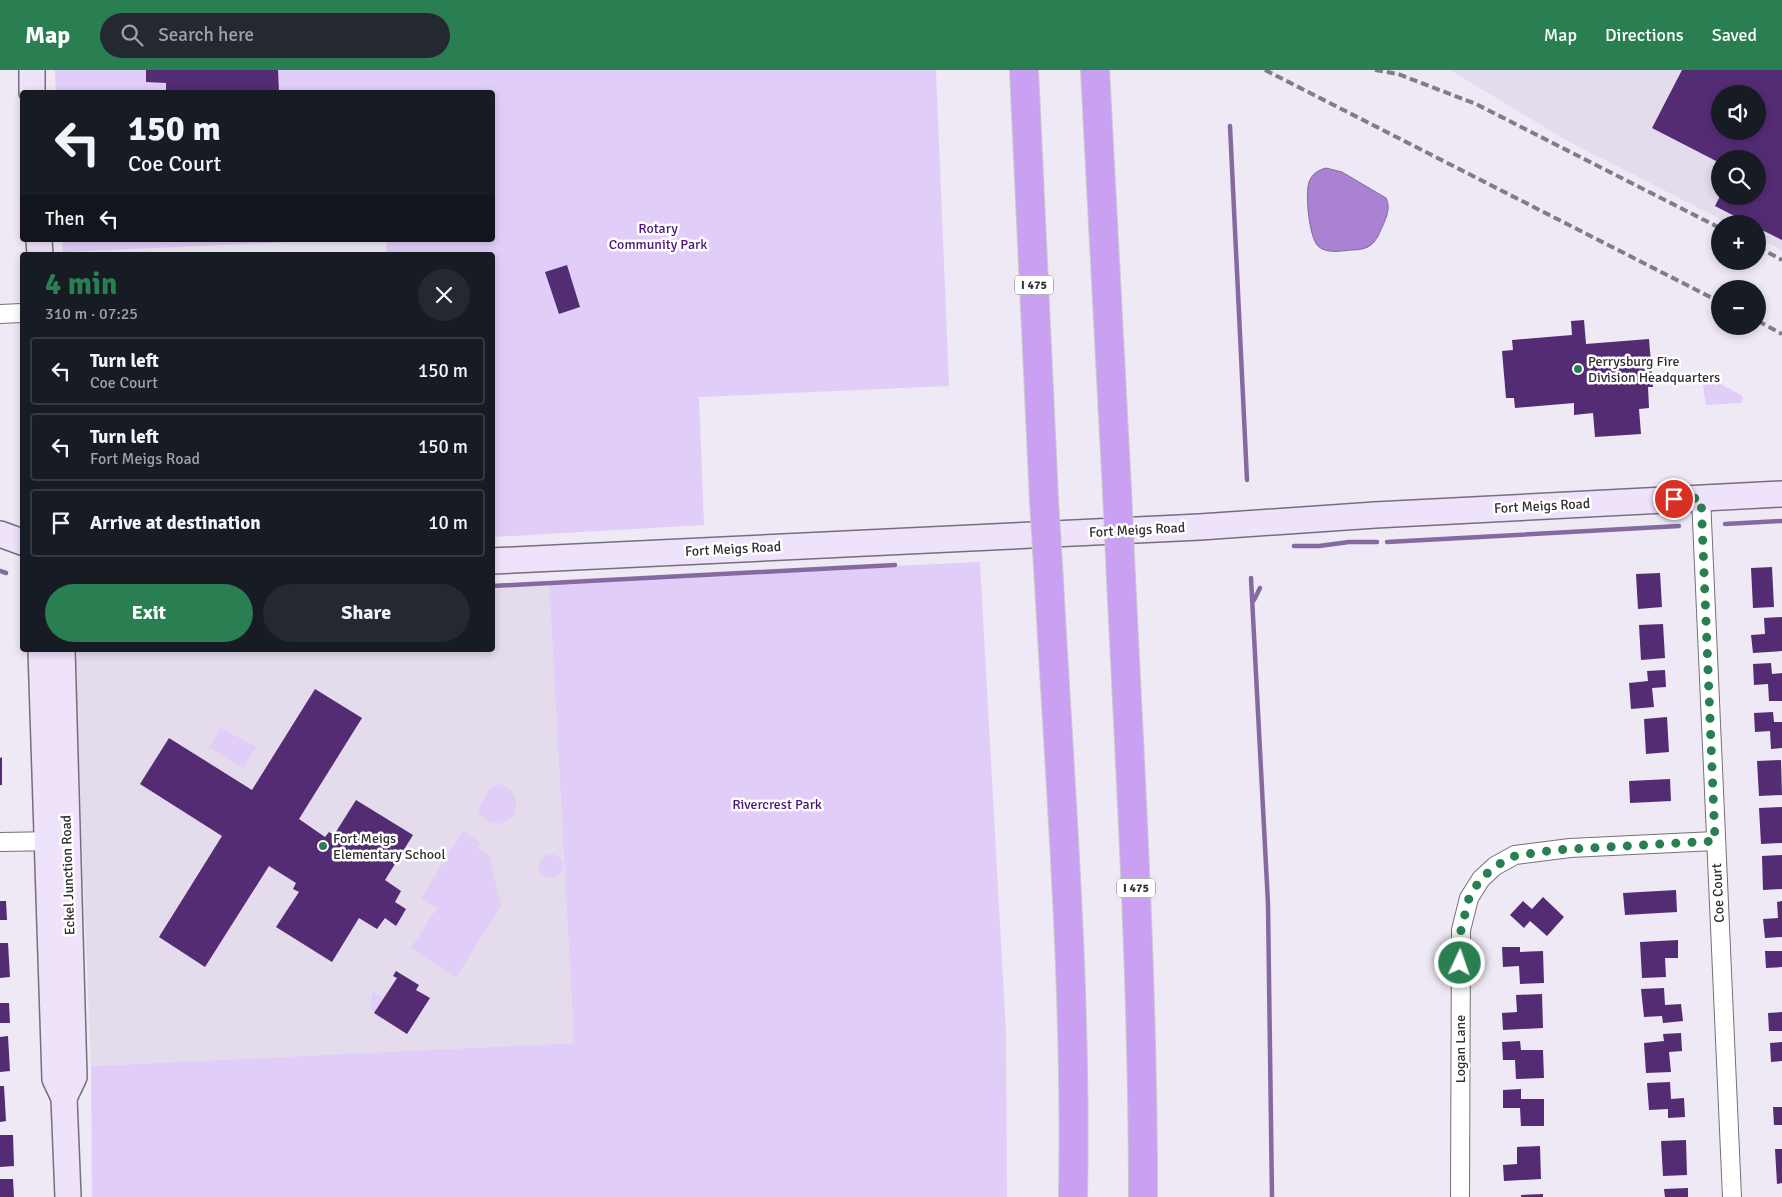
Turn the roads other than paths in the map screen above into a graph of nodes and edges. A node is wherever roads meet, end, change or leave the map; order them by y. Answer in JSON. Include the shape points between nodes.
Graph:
{"nodes":[{"id":1,"x":32,"y":70,"type":"edge"},
{"id":2,"x":1024,"y":70,"type":"edge"},
{"id":3,"x":1095,"y":70,"type":"edge"},
{"id":4,"x":32,"y":90,"type":"edge"},
{"id":5,"x":20,"y":313,"type":"edge"},
{"id":6,"x":0,"y":314,"type":"edge"},
{"id":7,"x":1782,"y":494,"type":"edge"},
{"id":8,"x":1701,"y":498,"type":"junction"},
{"id":9,"x":0,"y":534,"type":"edge"},
{"id":10,"x":20,"y":541,"type":"edge"},
{"id":11,"x":495,"y":561,"type":"edge"},
{"id":12,"x":40,"y":652,"type":"edge"},
{"id":13,"x":62,"y":652,"type":"edge"},
{"id":14,"x":57,"y":841,"type":"junction"},
{"id":15,"x":1715,"y":841,"type":"junction"},
{"id":16,"x":0,"y":842,"type":"edge"},
{"id":17,"x":68,"y":1197,"type":"edge"},
{"id":18,"x":1073,"y":1197,"type":"edge"},
{"id":19,"x":1143,"y":1197,"type":"edge"},
{"id":20,"x":1460,"y":1197,"type":"edge"},
{"id":21,"x":1732,"y":1197,"type":"edge"}],
"edges":[{"from":1,"to":4,"type":"street"},
{"from":2,"to":18,"type":"highway","number":"I 475","bridge":true,"via":[[1068,927]]},
{"from":3,"to":19,"type":"highway","number":"I 475","bridge":true,"via":[[1139,936]]},
{"from":5,"to":6,"type":"street"},
{"from":7,"to":8,"type":"street","name":"Fort Meigs Road"},
{"from":8,"to":11,"type":"street","name":"Fort Meigs Road","via":[[1181,528]]},
{"from":8,"to":15,"type":"street","name":"Coe Court"},
{"from":9,"to":10,"type":"street"},
{"from":12,"to":14,"type":"street","name":"Eckel Junction Road"},
{"from":13,"to":14,"type":"street","name":"Eckel Junction Road"},
{"from":14,"to":16,"type":"street"},
{"from":14,"to":17,"type":"street","name":"Eckel Junction Road","via":[[55,1079],[64,1098]]},
{"from":15,"to":20,"type":"street","name":"Logan Lane","via":[[1537,851],[1505,860],[1481,878],[1469,898],[1461,930]]},
{"from":15,"to":21,"type":"street","name":"Coe Court"}]}
